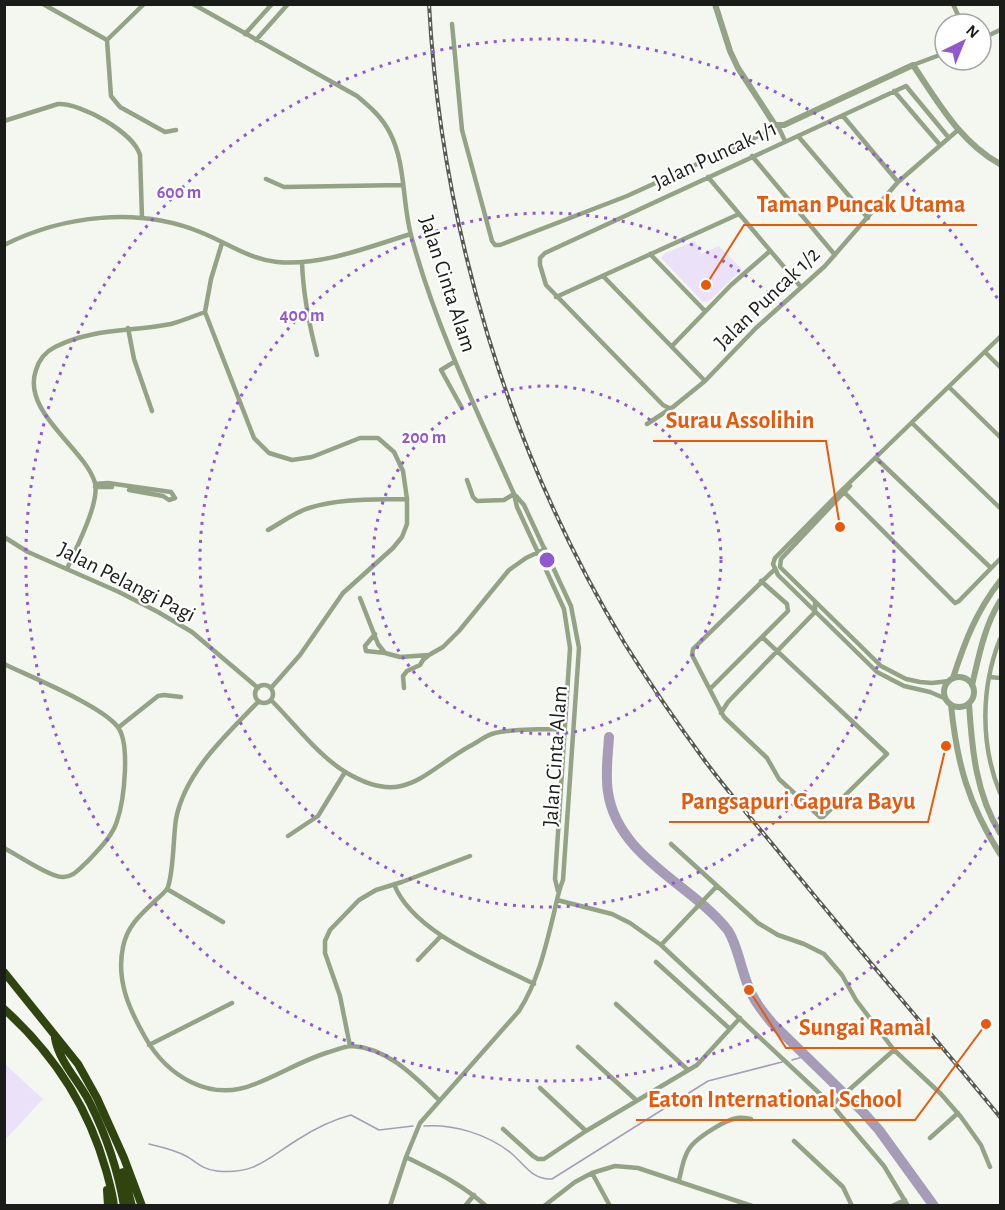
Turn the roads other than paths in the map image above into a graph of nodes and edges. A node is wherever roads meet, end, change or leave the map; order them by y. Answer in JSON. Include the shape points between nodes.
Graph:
{"nodes":[{"id":1,"x":43,"y":4,"type":"edge"},
{"id":2,"x":144,"y":4,"type":"edge"},
{"id":3,"x":193,"y":4,"type":"edge"},
{"id":4,"x":272,"y":4,"type":"edge"},
{"id":5,"x":288,"y":4,"type":"edge"},
{"id":6,"x":715,"y":4,"type":"edge"},
{"id":7,"x":452,"y":24,"type":"dead end"},
{"id":8,"x":245,"y":34,"type":"junction"},
{"id":9,"x":107,"y":40,"type":"junction"},
{"id":10,"x":256,"y":40,"type":"junction"},
{"id":11,"x":933,"y":58,"type":"edge"},
{"id":12,"x":913,"y":65,"type":"junction"},
{"id":13,"x":894,"y":91,"type":"junction"},
{"id":14,"x":843,"y":116,"type":"junction"},
{"id":15,"x":5,"y":121,"type":"edge"},
{"id":16,"x":776,"y":126,"type":"junction"},
{"id":17,"x":176,"y":130,"type":"dead end"},
{"id":18,"x":958,"y":130,"type":"junction"},
{"id":19,"x":798,"y":136,"type":"junction"},
{"id":20,"x":949,"y":138,"type":"junction"},
{"id":21,"x":784,"y":141,"type":"junction"},
{"id":22,"x":940,"y":145,"type":"junction"},
{"id":23,"x":752,"y":156,"type":"junction"},
{"id":24,"x":1000,"y":164,"type":"edge"},
{"id":25,"x":708,"y":177,"type":"junction"},
{"id":26,"x":266,"y":179,"type":"dead end"},
{"id":27,"x":898,"y":182,"type":"junction"},
{"id":28,"x":403,"y":185,"type":"junction"},
{"id":29,"x":739,"y":214,"type":"junction"},
{"id":30,"x":142,"y":218,"type":"junction"},
{"id":31,"x":868,"y":218,"type":"junction"},
{"id":32,"x":411,"y":234,"type":"junction"},
{"id":33,"x":222,"y":243,"type":"junction"},
{"id":34,"x":4,"y":245,"type":"edge"},
{"id":35,"x":770,"y":251,"type":"junction"},
{"id":36,"x":650,"y":254,"type":"junction"},
{"id":37,"x":835,"y":255,"type":"junction"},
{"id":38,"x":302,"y":262,"type":"junction"},
{"id":39,"x":603,"y":276,"type":"junction"},
{"id":40,"x":801,"y":287,"type":"junction"},
{"id":41,"x":556,"y":297,"type":"junction"},
{"id":42,"x":705,"y":311,"type":"junction"},
{"id":43,"x":205,"y":312,"type":"junction"},
{"id":44,"x":128,"y":328,"type":"junction"},
{"id":45,"x":1000,"y":337,"type":"edge"},
{"id":46,"x":672,"y":346,"type":"junction"},
{"id":47,"x":985,"y":352,"type":"junction"},
{"id":48,"x":317,"y":355,"type":"dead end"},
{"id":49,"x":454,"y":362,"type":"junction"},
{"id":50,"x":1000,"y":367,"type":"edge"},
{"id":51,"x":705,"y":381,"type":"junction"},
{"id":52,"x":949,"y":387,"type":"junction"},
{"id":53,"x":462,"y":408,"type":"dead end"},
{"id":54,"x":669,"y":408,"type":"junction"},
{"id":55,"x":152,"y":411,"type":"dead end"},
{"id":56,"x":912,"y":423,"type":"junction"},
{"id":57,"x":647,"y":424,"type":"dead end"},
{"id":58,"x":1000,"y":437,"type":"edge"},
{"id":59,"x":876,"y":458,"type":"junction"},
{"id":60,"x":467,"y":480,"type":"dead end"},
{"id":61,"x":95,"y":485,"type":"junction"},
{"id":62,"x":844,"y":491,"type":"junction"},
{"id":63,"x":514,"y":494,"type":"junction"},
{"id":64,"x":407,"y":499,"type":"junction"},
{"id":65,"x":1000,"y":508,"type":"edge"},
{"id":66,"x":268,"y":530,"type":"dead end"},
{"id":67,"x":4,"y":537,"type":"edge"},
{"id":68,"x":545,"y":549,"type":"junction"},
{"id":69,"x":538,"y":552,"type":"junction"},
{"id":70,"x":1000,"y":559,"type":"edge"},
{"id":71,"x":991,"y":568,"type":"junction"},
{"id":72,"x":67,"y":569,"type":"junction"},
{"id":73,"x":774,"y":570,"type":"junction"},
{"id":74,"x":761,"y":581,"type":"junction"},
{"id":75,"x":1000,"y":581,"type":"edge"},
{"id":76,"x":360,"y":598,"type":"dead end"},
{"id":77,"x":1000,"y":601,"type":"edge"},
{"id":78,"x":815,"y":602,"type":"junction"},
{"id":79,"x":815,"y":612,"type":"junction"},
{"id":80,"x":827,"y":614,"type":"junction"},
{"id":81,"x":375,"y":634,"type":"junction"},
{"id":82,"x":762,"y":637,"type":"junction"},
{"id":83,"x":1000,"y":639,"type":"edge"},
{"id":84,"x":777,"y":651,"type":"junction"},
{"id":85,"x":385,"y":653,"type":"junction"},
{"id":86,"x":429,"y":655,"type":"junction"},
{"id":87,"x":993,"y":657,"type":"junction"},
{"id":88,"x":1000,"y":658,"type":"edge"},
{"id":89,"x":4,"y":664,"type":"edge"},
{"id":90,"x":989,"y":677,"type":"junction"},
{"id":91,"x":1000,"y":678,"type":"edge"},
{"id":92,"x":951,"y":679,"type":"junction"},
{"id":93,"x":972,"y":685,"type":"junction"},
{"id":94,"x":258,"y":688,"type":"junction"},
{"id":95,"x":271,"y":688,"type":"junction"},
{"id":96,"x":404,"y":688,"type":"dead end"},
{"id":97,"x":710,"y":689,"type":"junction"},
{"id":98,"x":181,"y":698,"type":"dead end"},
{"id":99,"x":945,"y":698,"type":"junction"},
{"id":100,"x":271,"y":700,"type":"junction"},
{"id":101,"x":258,"y":702,"type":"junction"},
{"id":102,"x":969,"y":704,"type":"junction"},
{"id":103,"x":951,"y":705,"type":"junction"},
{"id":104,"x":721,"y":713,"type":"junction"},
{"id":105,"x":119,"y":727,"type":"junction"},
{"id":106,"x":564,"y":729,"type":"junction"},
{"id":107,"x":345,"y":772,"type":"junction"},
{"id":108,"x":1000,"y":793,"type":"edge"},
{"id":109,"x":1000,"y":833,"type":"edge"},
{"id":110,"x":288,"y":836,"type":"dead end"},
{"id":111,"x":671,"y":844,"type":"dead end"},
{"id":112,"x":4,"y":848,"type":"edge"},
{"id":113,"x":1000,"y":854,"type":"edge"},
{"id":114,"x":470,"y":856,"type":"dead end"},
{"id":115,"x":394,"y":884,"type":"junction"},
{"id":116,"x":716,"y":887,"type":"junction"},
{"id":117,"x":167,"y":889,"type":"junction"},
{"id":118,"x":558,"y":891,"type":"junction"},
{"id":119,"x":557,"y":900,"type":"junction"},
{"id":120,"x":223,"y":922,"type":"dead end"},
{"id":121,"x":441,"y":936,"type":"junction"},
{"id":122,"x":661,"y":945,"type":"junction"},
{"id":123,"x":418,"y":960,"type":"dead end"},
{"id":124,"x":656,"y":962,"type":"dead end"},
{"id":125,"x":4,"y":972,"type":"edge"},
{"id":126,"x":534,"y":984,"type":"junction"},
{"id":127,"x":232,"y":1003,"type":"dead end"},
{"id":128,"x":616,"y":1004,"type":"dead end"},
{"id":129,"x":4,"y":1009,"type":"edge"},
{"id":130,"x":740,"y":1018,"type":"junction"},
{"id":131,"x":730,"y":1029,"type":"junction"},
{"id":132,"x":55,"y":1038,"type":"junction"},
{"id":133,"x":149,"y":1045,"type":"junction"},
{"id":134,"x":350,"y":1046,"type":"junction"},
{"id":135,"x":578,"y":1047,"type":"dead end"},
{"id":136,"x":894,"y":1050,"type":"junction"},
{"id":137,"x":688,"y":1070,"type":"junction"},
{"id":138,"x":540,"y":1088,"type":"dead end"},
{"id":139,"x":439,"y":1100,"type":"junction"},
{"id":140,"x":636,"y":1100,"type":"junction"},
{"id":141,"x":832,"y":1105,"type":"junction"},
{"id":142,"x":958,"y":1113,"type":"junction"},
{"id":143,"x":751,"y":1119,"type":"dead end"},
{"id":144,"x":503,"y":1129,"type":"dead end"},
{"id":145,"x":586,"y":1131,"type":"junction"},
{"id":146,"x":112,"y":1134,"type":"junction"},
{"id":147,"x":930,"y":1138,"type":"dead end"},
{"id":148,"x":794,"y":1141,"type":"dead end"},
{"id":149,"x":406,"y":1157,"type":"junction"},
{"id":150,"x":990,"y":1167,"type":"dead end"},
{"id":151,"x":105,"y":1169,"type":"junction"},
{"id":152,"x":592,"y":1173,"type":"junction"},
{"id":153,"x":679,"y":1180,"type":"junction"},
{"id":154,"x":474,"y":1195,"type":"junction"},
{"id":155,"x":906,"y":1203,"type":"edge"},
{"id":156,"x":108,"y":1206,"type":"edge"},
{"id":157,"x":114,"y":1206,"type":"edge"},
{"id":158,"x":124,"y":1206,"type":"edge"},
{"id":159,"x":132,"y":1206,"type":"edge"},
{"id":160,"x":142,"y":1206,"type":"edge"},
{"id":161,"x":390,"y":1206,"type":"edge"},
{"id":162,"x":465,"y":1206,"type":"edge"},
{"id":163,"x":486,"y":1206,"type":"edge"},
{"id":164,"x":544,"y":1206,"type":"edge"},
{"id":165,"x":610,"y":1206,"type":"edge"},
{"id":166,"x":752,"y":1206,"type":"edge"},
{"id":167,"x":852,"y":1206,"type":"edge"},
{"id":168,"x":892,"y":1206,"type":"edge"}],
"edges":[{"from":1,"to":9,"type":"street"},
{"from":2,"to":9,"type":"street"},
{"from":3,"to":8,"type":"street","name":"Jalan Cinta Alam"},
{"from":4,"to":8,"type":"street"},
{"from":5,"to":10,"type":"street"},
{"from":6,"to":16,"type":"street","via":[[738,68]]},
{"from":7,"to":16,"type":"street","via":[[462,130],[495,245],[627,196]]},
{"from":8,"to":10,"type":"street","name":"Jalan Cinta Alam"},
{"from":9,"to":17,"type":"street","via":[[111,96],[115,102],[165,132]]},
{"from":10,"to":28,"type":"street","name":"Jalan Cinta Alam","via":[[357,96],[376,111],[390,132]]},
{"from":11,"to":12,"type":"street"},
{"from":12,"to":16,"type":"street"},
{"from":12,"to":18,"type":"street"},
{"from":13,"to":14,"type":"street","name":"Jalan Puncak 1/1"},
{"from":13,"to":20,"type":"street","name":"Jalan Puncak 1/1","via":[[906,86]]},
{"from":13,"to":22,"type":"street"},
{"from":14,"to":19,"type":"street","name":"Jalan Puncak 1/1"},
{"from":14,"to":27,"type":"street"},
{"from":15,"to":30,"type":"street","via":[[66,104],[106,122],[137,147]]},
{"from":16,"to":21,"type":"street"},
{"from":18,"to":20,"type":"street","name":"Jalan Puncak 1/2"},
{"from":18,"to":24,"type":"street"},
{"from":19,"to":21,"type":"street","name":"Jalan Puncak 1/1"},
{"from":19,"to":31,"type":"street"},
{"from":20,"to":22,"type":"street","name":"Jalan Puncak 1/2"},
{"from":21,"to":23,"type":"street","name":"Jalan Puncak 1/1"},
{"from":22,"to":27,"type":"street","name":"Jalan Puncak 1/2"},
{"from":23,"to":25,"type":"street","name":"Jalan Puncak 1/1"},
{"from":23,"to":37,"type":"street"},
{"from":25,"to":29,"type":"street"},
{"from":25,"to":41,"type":"street","name":"Jalan Puncak 1/1","via":[[545,253],[540,265],[546,285]]},
{"from":26,"to":28,"type":"street","via":[[284,187]]},
{"from":27,"to":31,"type":"street","name":"Jalan Puncak 1/2"},
{"from":28,"to":32,"type":"street","name":"Jalan Cinta Alam"},
{"from":29,"to":35,"type":"street"},
{"from":29,"to":36,"type":"street"},
{"from":30,"to":33,"type":"street","via":[[201,232]]},
{"from":30,"to":34,"type":"street","via":[[59,224]]},
{"from":31,"to":37,"type":"street","name":"Jalan Puncak 1/2"},
{"from":32,"to":38,"type":"street"},
{"from":32,"to":49,"type":"street","name":"Jalan Cinta Alam"},
{"from":33,"to":38,"type":"street","via":[[248,256]]},
{"from":33,"to":43,"type":"street"},
{"from":35,"to":40,"type":"street"},
{"from":35,"to":42,"type":"street"},
{"from":36,"to":39,"type":"street"},
{"from":36,"to":42,"type":"street"},
{"from":37,"to":40,"type":"street","name":"Jalan Puncak 1/2"},
{"from":38,"to":48,"type":"street","via":[[307,319]]},
{"from":39,"to":41,"type":"street"},
{"from":39,"to":46,"type":"street"},
{"from":40,"to":51,"type":"street","name":"Jalan Puncak 1/2"},
{"from":41,"to":54,"type":"street"},
{"from":42,"to":46,"type":"street"},
{"from":43,"to":44,"type":"street","via":[[170,324]]},
{"from":43,"to":64,"type":"street","via":[[254,438],[269,453],[292,460],[312,457],[360,438],[378,438],[394,452],[403,471]]},
{"from":44,"to":55,"type":"street"},
{"from":44,"to":61,"type":"street","via":[[97,332],[52,348],[39,360],[34,376],[44,412]]},
{"from":45,"to":47,"type":"street"},
{"from":46,"to":51,"type":"street"},
{"from":47,"to":50,"type":"street"},
{"from":47,"to":52,"type":"street"},
{"from":49,"to":53,"type":"street","via":[[441,370]]},
{"from":49,"to":63,"type":"street","name":"Jalan Cinta Alam"},
{"from":51,"to":54,"type":"street","name":"Jalan Puncak 1/2"},
{"from":52,"to":56,"type":"street"},
{"from":52,"to":58,"type":"street"},
{"from":54,"to":57,"type":"street","name":"Jalan Puncak 1/2"},
{"from":56,"to":59,"type":"street"},
{"from":56,"to":65,"type":"street"},
{"from":59,"to":62,"type":"street"},
{"from":59,"to":71,"type":"street"},
{"from":60,"to":63,"type":"street","via":[[477,501],[504,500]]},
{"from":61,"to":61,"type":"street","via":[[108,483],[171,492],[175,498]]},
{"from":61,"to":72,"type":"street","via":[[92,509]]},
{"from":62,"to":71,"type":"street","via":[[953,601],[959,602]]},
{"from":62,"to":73,"type":"street","via":[[775,558]]},
{"from":62,"to":78,"type":"street","via":[[781,559],[783,571]]},
{"from":63,"to":68,"type":"street","name":"Jalan Cinta Alam","via":[[524,505]]},
{"from":63,"to":69,"type":"street","name":"Jalan Cinta Alam"},
{"from":64,"to":66,"type":"street","via":[[357,500],[308,508]]},
{"from":64,"to":95,"type":"street","via":[[407,524],[402,537],[343,593],[300,655]]},
{"from":67,"to":72,"type":"street","name":"Jalan Pelangi Pagi"},
{"from":68,"to":69,"type":"street"},
{"from":68,"to":118,"type":"street","name":"Jalan Cinta Alam","via":[[571,606],[579,648],[563,880]]},
{"from":69,"to":86,"type":"street","via":[[509,570],[459,631]]},
{"from":69,"to":106,"type":"street","name":"Jalan Cinta Alam","via":[[566,618],[570,655]]},
{"from":70,"to":71,"type":"street"},
{"from":72,"to":94,"type":"street","name":"Jalan Pelangi Pagi","via":[[192,632]]},
{"from":73,"to":74,"type":"street"},
{"from":73,"to":79,"type":"street"},
{"from":74,"to":82,"type":"street","via":[[789,608]]},
{"from":74,"to":97,"type":"street","via":[[691,652]]},
{"from":75,"to":92,"type":"street","via":[[977,614]]},
{"from":76,"to":81,"type":"street"},
{"from":77,"to":93,"type":"street","via":[[981,642]]},
{"from":78,"to":79,"type":"street"},
{"from":78,"to":80,"type":"street"},
{"from":79,"to":80,"type":"street"},
{"from":79,"to":84,"type":"street"},
{"from":79,"to":99,"type":"street","via":[[877,672],[904,686]]},
{"from":80,"to":92,"type":"street","via":[[891,673],[920,682]]},
{"from":81,"to":85,"type":"street"},
{"from":81,"to":85,"type":"street","via":[[365,646],[366,651]]},
{"from":82,"to":84,"type":"street"},
{"from":82,"to":97,"type":"street"},
{"from":83,"to":87,"type":"street"},
{"from":84,"to":104,"type":"street"},
{"from":84,"to":104,"type":"street","via":[[887,754],[826,816],[820,817],[779,779],[767,758]]},
{"from":85,"to":86,"type":"street","via":[[400,657]]},
{"from":86,"to":96,"type":"street","via":[[403,676]]},
{"from":87,"to":88,"type":"street"},
{"from":87,"to":90,"type":"street"},
{"from":89,"to":105,"type":"street","via":[[102,712]]},
{"from":90,"to":91,"type":"street"},
{"from":90,"to":108,"type":"street","via":[[986,740]]},
{"from":92,"to":93,"type":"street","via":[[965,678]]},
{"from":92,"to":99,"type":"street","via":[[944,688]]},
{"from":93,"to":102,"type":"street","via":[[974,695]]},
{"from":94,"to":95,"type":"street"},
{"from":94,"to":101,"type":"street"},
{"from":95,"to":100,"type":"street"},
{"from":97,"to":104,"type":"street"},
{"from":98,"to":105,"type":"street","via":[[158,696]]},
{"from":99,"to":103,"type":"street"},
{"from":100,"to":101,"type":"street"},
{"from":100,"to":107,"type":"street"},
{"from":101,"to":117,"type":"street","via":[[199,768],[182,798]]},
{"from":102,"to":103,"type":"street","via":[[960,708]]},
{"from":102,"to":109,"type":"street","via":[[974,766]]},
{"from":103,"to":113,"type":"street","via":[[960,770],[985,830]]},
{"from":105,"to":112,"type":"street","via":[[124,744],[122,797],[117,821],[99,849],[77,872],[62,878]]},
{"from":106,"to":107,"type":"street","via":[[494,733],[418,780],[395,788],[374,787]]},
{"from":106,"to":118,"type":"street","name":"Jalan Cinta Alam","via":[[555,879]]},
{"from":107,"to":110,"type":"street","via":[[318,816]]},
{"from":111,"to":116,"type":"street"},
{"from":114,"to":115,"type":"street"},
{"from":115,"to":121,"type":"street","via":[[401,899]]},
{"from":115,"to":134,"type":"street","via":[[359,900],[330,930],[326,941]]},
{"from":116,"to":122,"type":"street"},
{"from":116,"to":136,"type":"street","via":[[758,923],[824,954]]},
{"from":117,"to":120,"type":"street"},
{"from":117,"to":133,"type":"street","via":[[136,919],[122,948],[123,987],[128,1005]]},
{"from":118,"to":119,"type":"street","name":"Jalan Cinta Alam"},
{"from":119,"to":122,"type":"street","via":[[612,914]]},
{"from":119,"to":126,"type":"street","name":"Jalan Cinta Alam"},
{"from":121,"to":123,"type":"street"},
{"from":121,"to":126,"type":"street"},
{"from":122,"to":130,"type":"street"},
{"from":124,"to":131,"type":"street"},
{"from":125,"to":132,"type":"highway"},
{"from":126,"to":139,"type":"street","name":"Jalan Cinta Alam","via":[[519,1011]]},
{"from":127,"to":133,"type":"street"},
{"from":128,"to":137,"type":"street"},
{"from":129,"to":151,"type":"highway","via":[[44,1048],[63,1075],[83,1107]]},
{"from":130,"to":131,"type":"street"},
{"from":130,"to":141,"type":"street"},
{"from":131,"to":137,"type":"street"},
{"from":132,"to":146,"type":"highway","via":[[78,1064]]},
{"from":132,"to":158,"type":"highway","via":[[57,1051],[105,1136]]},
{"from":133,"to":134,"type":"street","via":[[180,1078],[217,1090],[253,1085],[312,1058]]},
{"from":134,"to":139,"type":"street","via":[[386,1056]]},
{"from":135,"to":140,"type":"street"},
{"from":136,"to":141,"type":"street"},
{"from":136,"to":142,"type":"street"},
{"from":137,"to":140,"type":"street"},
{"from":138,"to":145,"type":"street"},
{"from":139,"to":149,"type":"street","name":"Jalan Cinta Alam","via":[[420,1123]]},
{"from":140,"to":145,"type":"street"},
{"from":141,"to":155,"type":"street","via":[[879,1159]]},
{"from":142,"to":147,"type":"street"},
{"from":142,"to":150,"type":"street","via":[[981,1145]]},
{"from":143,"to":153,"type":"street","via":[[730,1120],[702,1136],[686,1155]]},
{"from":144,"to":145,"type":"street","via":[[538,1159],[544,1159]]},
{"from":146,"to":159,"type":"highway"},
{"from":146,"to":160,"type":"highway"},
{"from":148,"to":167,"type":"street","via":[[843,1187]]},
{"from":149,"to":154,"type":"street"},
{"from":149,"to":161,"type":"street","name":"Jalan Cinta Alam"},
{"from":151,"to":156,"type":"highway"},
{"from":151,"to":157,"type":"highway"},
{"from":152,"to":153,"type":"street","via":[[615,1166]]},
{"from":152,"to":164,"type":"street"},
{"from":152,"to":165,"type":"street"},
{"from":153,"to":166,"type":"street"},
{"from":154,"to":162,"type":"street"},
{"from":154,"to":163,"type":"street"},
{"from":155,"to":168,"type":"street"}]}
